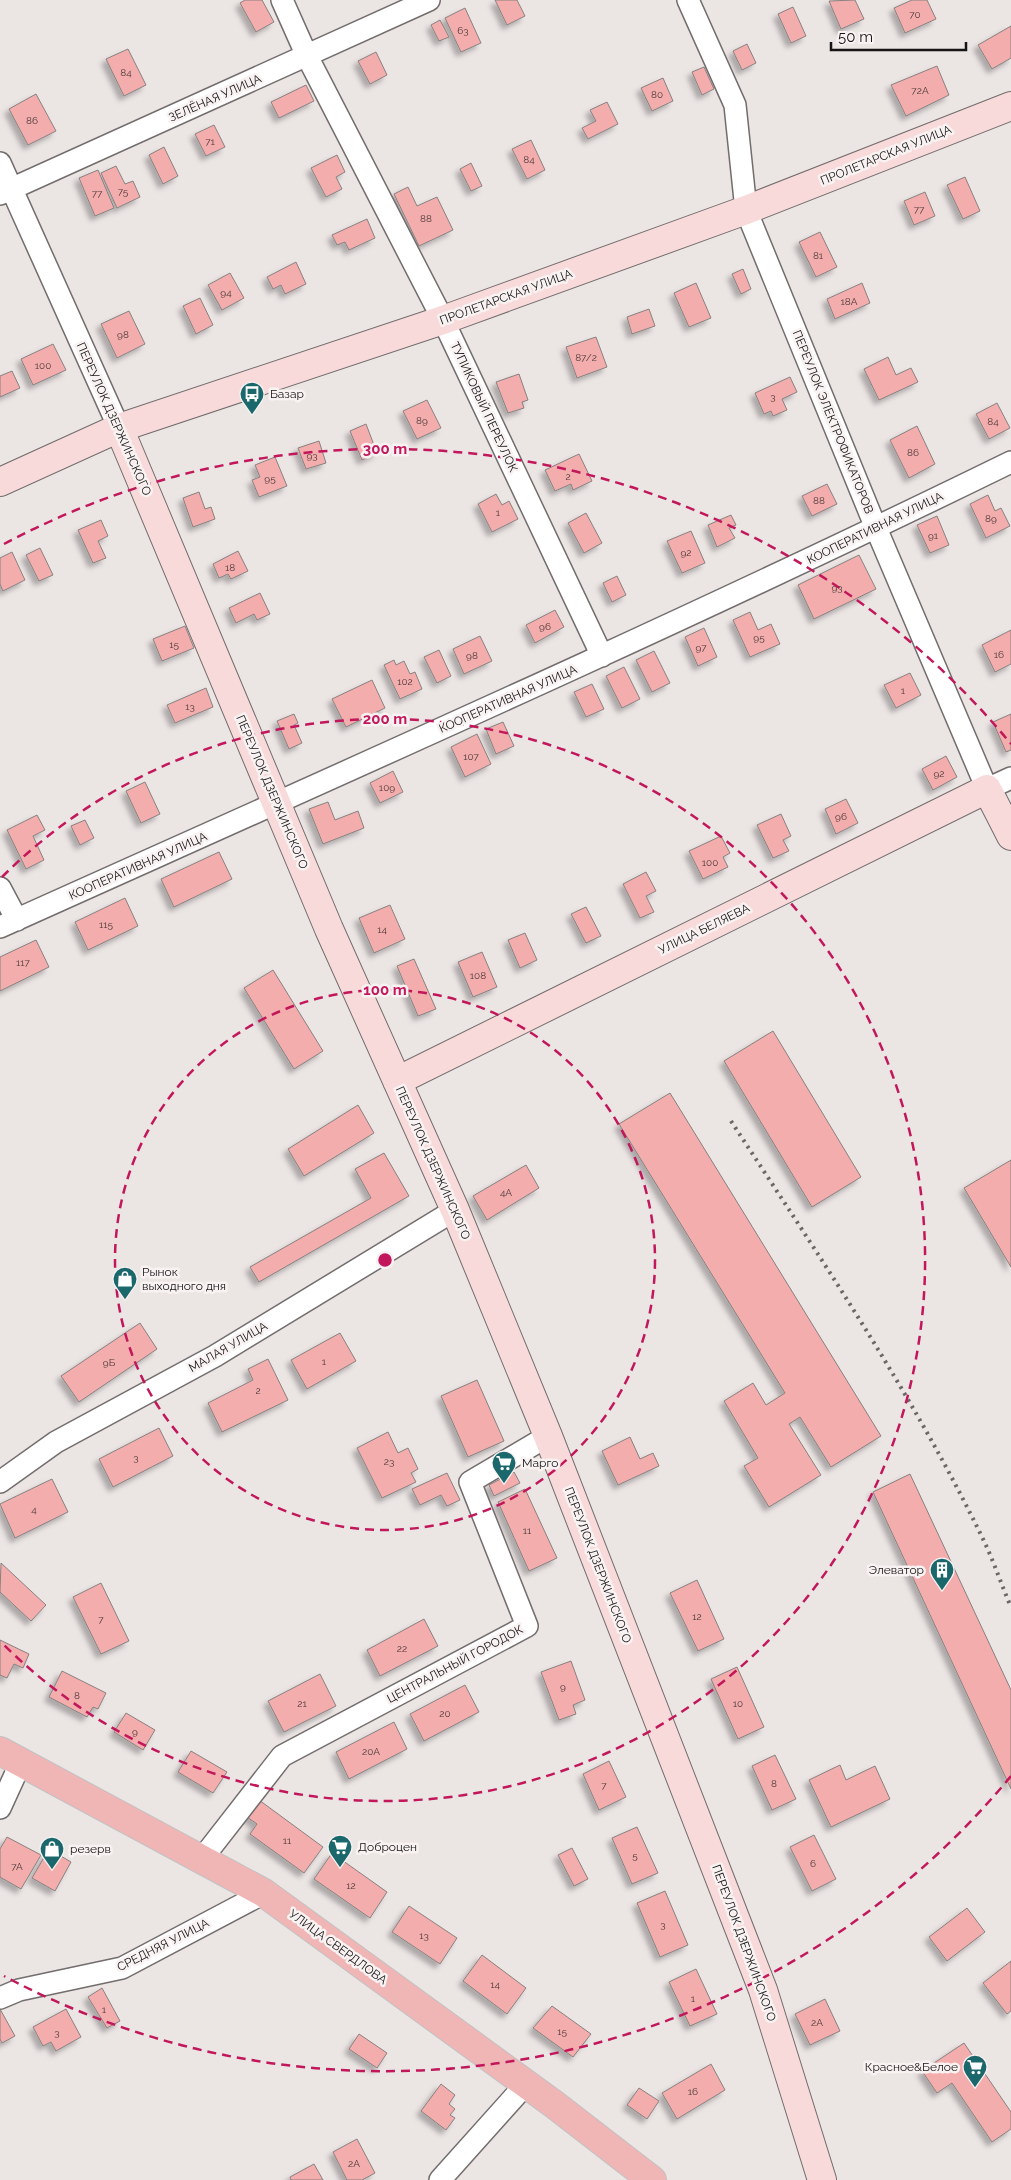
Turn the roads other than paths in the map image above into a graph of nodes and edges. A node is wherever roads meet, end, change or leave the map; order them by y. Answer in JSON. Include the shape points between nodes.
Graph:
{"nodes":[{"id":1,"x":282,"y":0,"type":"edge"},
{"id":2,"x":429,"y":0,"type":"edge"},
{"id":3,"x":688,"y":0,"type":"edge"},
{"id":4,"x":307,"y":56,"type":"junction"},
{"id":5,"x":1011,"y":106,"type":"edge"},
{"id":6,"x":0,"y":163,"type":"edge"},
{"id":7,"x":6,"y":192,"type":"edge"},
{"id":8,"x":746,"y":210,"type":"junction"},
{"id":9,"x":443,"y":320,"type":"junction"},
{"id":10,"x":119,"y":428,"type":"junction"},
{"id":11,"x":1011,"y":462,"type":"edge"},
{"id":12,"x":0,"y":482,"type":"edge"},
{"id":13,"x":876,"y":528,"type":"junction"},
{"id":14,"x":602,"y":656,"type":"junction"},
{"id":15,"x":999,"y":783,"type":"edge"},
{"id":16,"x":277,"y":804,"type":"junction"},
{"id":17,"x":1011,"y":836,"type":"edge"},
{"id":18,"x":0,"y":888,"type":"edge"},
{"id":19,"x":8,"y":924,"type":"edge"},
{"id":20,"x":397,"y":1081,"type":"junction"},
{"id":21,"x":455,"y":1210,"type":"junction"},
{"id":22,"x":548,"y":1436,"type":"junction"},
{"id":23,"x":0,"y":1482,"type":"edge"},
{"id":24,"x":10,"y":1756,"type":"edge"},
{"id":25,"x":0,"y":1808,"type":"edge"},
{"id":26,"x":201,"y":1860,"type":"junction"},
{"id":27,"x":264,"y":1893,"type":"junction"},
{"id":28,"x":0,"y":1998,"type":"edge"},
{"id":29,"x":526,"y":2084,"type":"junction"},
{"id":30,"x":440,"y":2180,"type":"edge"},
{"id":31,"x":652,"y":2180,"type":"edge"},
{"id":32,"x":822,"y":2180,"type":"edge"}],
"edges":[{"from":1,"to":4,"type":"street","name":"ТУПИКОВЫЙ ПЕРЕУЛОК"},
{"from":2,"to":4,"type":"street","name":"ЗЕЛЁНАЯ УЛИЦА"},
{"from":3,"to":8,"type":"street","name":"ПЕРЕУЛОК ЭЛЕКТРОФИКАТОРОВ","via":[[735,105]]},
{"from":4,"to":7,"type":"street","name":"ЗЕЛЁНАЯ УЛИЦА"},
{"from":4,"to":9,"type":"street","name":"ТУПИКОВЫЙ ПЕРЕУЛОК"},
{"from":5,"to":8,"type":"street","name":"ПРОЛЕТАРСКАЯ УЛИЦА"},
{"from":6,"to":7,"type":"street","name":"ПЕРЕУЛОК ДЗЕРЖИНСКОГО"},
{"from":7,"to":10,"type":"street","name":"ПЕРЕУЛОК ДЗЕРЖИНСКОГО"},
{"from":8,"to":9,"type":"street","name":"ПРОЛЕТАРСКАЯ УЛИЦА"},
{"from":8,"to":13,"type":"street","name":"ПЕРЕУЛОК ЭЛЕКТРОФИКАТОРОВ"},
{"from":9,"to":10,"type":"street","name":"ПРОЛЕТАРСКАЯ УЛИЦА"},
{"from":9,"to":14,"type":"street","name":"ТУПИКОВЫЙ ПЕРЕУЛОК"},
{"from":10,"to":12,"type":"street","name":"ПРОЛЕТАРСКАЯ УЛИЦА"},
{"from":10,"to":16,"type":"street","name":"ПЕРЕУЛОК ДЗЕРЖИНСКОГО"},
{"from":11,"to":13,"type":"street","name":"КООПЕРАТИВНАЯ УЛИЦА"},
{"from":13,"to":14,"type":"street","name":"КООПЕРАТИВНАЯ УЛИЦА"},
{"from":13,"to":15,"type":"street","name":"ПЕРЕУЛОК ЭЛЕКТРОФИКАТОРОВ"},
{"from":14,"to":16,"type":"street","name":"КООПЕРАТИВНАЯ УЛИЦА"},
{"from":15,"to":17,"type":"street","name":"ПЕРЕУЛОК ЭЛЕКТРОФИКАТОРОВ"},
{"from":15,"to":20,"type":"street","name":"УЛИЦА БЕЛЯЕВА"},
{"from":16,"to":19,"type":"street","name":"КООПЕРАТИВНАЯ УЛИЦА"},
{"from":16,"to":20,"type":"street","name":"ПЕРЕУЛОК ДЗЕРЖИНСКОГО"},
{"from":18,"to":19,"type":"street"},
{"from":20,"to":21,"type":"street","name":"ПЕРЕУЛОК ДЗЕРЖИНСКОГО"},
{"from":21,"to":22,"type":"street","name":"ПЕРЕУЛОК ДЗЕРЖИНСКОГО"},
{"from":21,"to":23,"type":"street","name":"МАЛАЯ УЛИЦА","via":[[215,1356],[56,1442]]},
{"from":22,"to":26,"type":"street","name":"ЦЕНТРАЛЬНЫЙ ГОРОДОК","via":[[470,1482],[527,1626],[282,1756]]},
{"from":22,"to":32,"type":"street","name":"ПЕРЕУЛОК ДЗЕРЖИНСКОГО","via":[[763,1990]]},
{"from":24,"to":25,"type":"street"},
{"from":24,"to":26,"type":"main road","name":"УЛИЦА СВЕРДЛОВА"},
{"from":26,"to":27,"type":"main road","name":"УЛИЦА СВЕРДЛОВА"},
{"from":27,"to":28,"type":"street","name":"СРЕДНЯЯ УЛИЦА","via":[[122,1968],[19,1990]]},
{"from":27,"to":29,"type":"main road","name":"УЛИЦА СВЕРДЛОВА"},
{"from":29,"to":30,"type":"street"},
{"from":29,"to":31,"type":"main road","name":"УЛИЦА СВЕРДЛОВА"}]}
